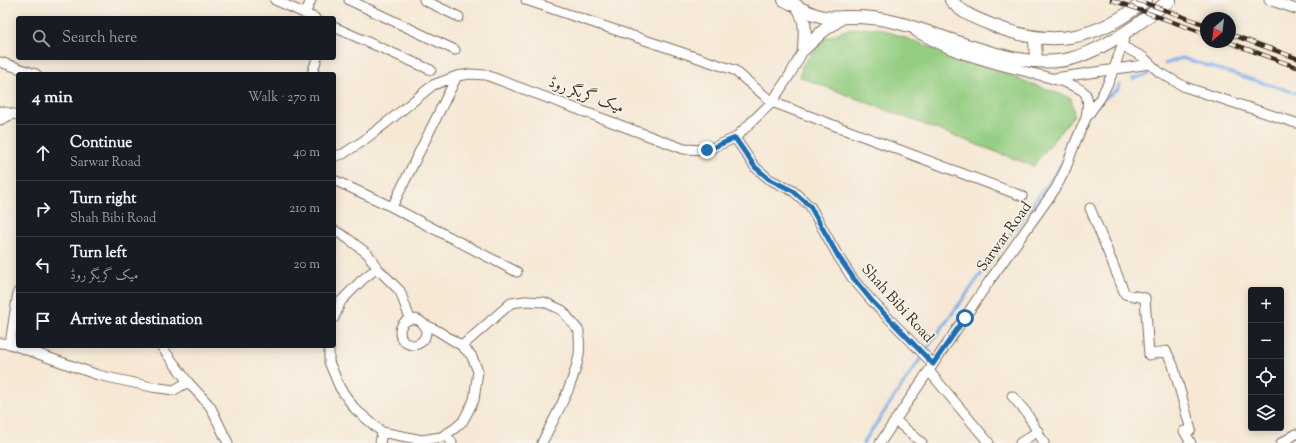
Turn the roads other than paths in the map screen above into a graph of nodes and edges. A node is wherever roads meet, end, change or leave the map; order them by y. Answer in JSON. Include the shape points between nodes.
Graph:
{"nodes":[{"id":1,"x":275,"y":0,"type":"edge"},
{"id":2,"x":311,"y":0,"type":"edge"},
{"id":3,"x":349,"y":0,"type":"edge"},
{"id":4,"x":424,"y":0,"type":"edge"},
{"id":5,"x":526,"y":0,"type":"edge"},
{"id":6,"x":784,"y":0,"type":"edge"},
{"id":7,"x":951,"y":0,"type":"edge"},
{"id":8,"x":1146,"y":0,"type":"edge"},
{"id":9,"x":1170,"y":0,"type":"edge"},
{"id":10,"x":1269,"y":0,"type":"edge"},
{"id":11,"x":804,"y":6,"type":"edge"},
{"id":12,"x":1296,"y":9,"type":"edge"},
{"id":13,"x":305,"y":14,"type":"junction"},
{"id":14,"x":310,"y":16,"type":"edge"},
{"id":15,"x":459,"y":17,"type":"dead end"},
{"id":16,"x":843,"y":17,"type":"junction"},
{"id":17,"x":901,"y":24,"type":"junction"},
{"id":18,"x":336,"y":28,"type":"edge"},
{"id":19,"x":1126,"y":33,"type":"junction"},
{"id":20,"x":1034,"y":38,"type":"junction"},
{"id":21,"x":1122,"y":46,"type":"junction"},
{"id":22,"x":804,"y":49,"type":"junction"},
{"id":23,"x":455,"y":50,"type":"dead end"},
{"id":24,"x":316,"y":60,"type":"edge"},
{"id":25,"x":1036,"y":61,"type":"junction"},
{"id":26,"x":0,"y":62,"type":"edge"},
{"id":27,"x":1150,"y":64,"type":"junction"},
{"id":28,"x":1114,"y":69,"type":"junction"},
{"id":29,"x":431,"y":70,"type":"dead end"},
{"id":30,"x":30,"y":72,"type":"edge"},
{"id":31,"x":313,"y":72,"type":"edge"},
{"id":32,"x":457,"y":76,"type":"junction"},
{"id":33,"x":1051,"y":78,"type":"junction"},
{"id":34,"x":772,"y":102,"type":"junction"},
{"id":35,"x":0,"y":111,"type":"edge"},
{"id":36,"x":15,"y":115,"type":"edge"},
{"id":37,"x":1086,"y":118,"type":"junction"},
{"id":38,"x":0,"y":120,"type":"edge"},
{"id":39,"x":1296,"y":123,"type":"edge"},
{"id":40,"x":735,"y":138,"type":"junction"},
{"id":41,"x":336,"y":156,"type":"edge"},
{"id":42,"x":336,"y":181,"type":"edge"},
{"id":43,"x":1022,"y":196,"type":"dead end"},
{"id":44,"x":392,"y":207,"type":"junction"},
{"id":45,"x":1090,"y":208,"type":"dead end"},
{"id":46,"x":336,"y":231,"type":"edge"},
{"id":47,"x":377,"y":268,"type":"junction"},
{"id":48,"x":517,"y":272,"type":"dead end"},
{"id":49,"x":16,"y":305,"type":"edge"},
{"id":50,"x":336,"y":313,"type":"edge"},
{"id":51,"x":410,"y":319,"type":"junction"},
{"id":52,"x":424,"y":324,"type":"junction"},
{"id":53,"x":0,"y":343,"type":"edge"},
{"id":54,"x":10,"y":344,"type":"junction"},
{"id":55,"x":16,"y":346,"type":"edge"},
{"id":56,"x":462,"y":346,"type":"junction"},
{"id":57,"x":21,"y":348,"type":"edge"},
{"id":58,"x":162,"y":348,"type":"edge"},
{"id":59,"x":329,"y":348,"type":"edge"},
{"id":60,"x":931,"y":367,"type":"junction"},
{"id":61,"x":188,"y":382,"type":"junction"},
{"id":62,"x":1012,"y":396,"type":"dead end"},
{"id":63,"x":896,"y":420,"type":"junction"},
{"id":64,"x":1038,"y":431,"type":"junction"},
{"id":65,"x":382,"y":432,"type":"junction"},
{"id":66,"x":446,"y":434,"type":"junction"},
{"id":67,"x":1296,"y":434,"type":"edge"},
{"id":68,"x":228,"y":443,"type":"edge"},
{"id":69,"x":380,"y":443,"type":"edge"},
{"id":70,"x":452,"y":443,"type":"edge"},
{"id":71,"x":542,"y":443,"type":"edge"},
{"id":72,"x":880,"y":443,"type":"edge"},
{"id":73,"x":922,"y":443,"type":"edge"},
{"id":74,"x":988,"y":443,"type":"edge"},
{"id":75,"x":1020,"y":443,"type":"edge"},
{"id":76,"x":1044,"y":443,"type":"edge"},
{"id":77,"x":1191,"y":443,"type":"edge"},
{"id":78,"x":1281,"y":443,"type":"edge"}],
"edges":[{"from":1,"to":13,"type":"street"},
{"from":2,"to":13,"type":"street"},
{"from":3,"to":23,"type":"street"},
{"from":4,"to":15,"type":"street"},
{"from":5,"to":34,"type":"street","via":[[734,70]]},
{"from":6,"to":11,"type":"main road"},
{"from":7,"to":20,"type":"main road","via":[[972,18]]},
{"from":8,"to":20,"type":"main road","via":[[1105,27],[1066,37]]},
{"from":9,"to":19,"type":"main road"},
{"from":10,"to":12,"type":"street"},
{"from":11,"to":16,"type":"main road","via":[[820,16]]},
{"from":11,"to":22,"type":"main road","name":"میک گریگر روڈ"},
{"from":13,"to":14,"type":"street"},
{"from":16,"to":17,"type":"main road","via":[[866,17]]},
{"from":16,"to":22,"type":"main road","name":"میک گریگر روڈ"},
{"from":17,"to":25,"type":"main road","via":[[986,52]]},
{"from":17,"to":33,"type":"street","via":[[962,54]]},
{"from":18,"to":29,"type":"street"},
{"from":19,"to":21,"type":"street","name":"Sarwar Road"},
{"from":19,"to":25,"type":"main road","via":[[1075,58]]},
{"from":20,"to":25,"type":"main road"},
{"from":21,"to":27,"type":"street","via":[[1143,57]]},
{"from":21,"to":28,"type":"street","name":"Sarwar Road"},
{"from":22,"to":34,"type":"street","name":"میک گریگر روڈ"},
{"from":24,"to":31,"type":"street"},
{"from":26,"to":30,"type":"street"},
{"from":27,"to":28,"type":"street"},
{"from":27,"to":39,"type":"street","via":[[1185,87]]},
{"from":28,"to":33,"type":"street"},
{"from":28,"to":37,"type":"street","name":"Sarwar Road","via":[[1101,97]]},
{"from":32,"to":40,"type":"street","name":"میک گریگر روڈ","via":[[486,75],[684,149],[707,150]]},
{"from":32,"to":41,"type":"street","name":"میک گریگر روڈ","via":[[433,85],[363,140]]},
{"from":32,"to":44,"type":"street"},
{"from":33,"to":37,"type":"street","via":[[1084,92],[1088,103]]},
{"from":34,"to":40,"type":"street","name":"میک گریگر روڈ"},
{"from":34,"to":43,"type":"street"},
{"from":35,"to":36,"type":"street"},
{"from":36,"to":38,"type":"street"},
{"from":37,"to":60,"type":"street","name":"Sarwar Road","via":[[1056,188]]},
{"from":40,"to":60,"type":"street","name":"Shah Bibi Road","via":[[755,167],[769,179],[793,191],[810,206],[854,279]]},
{"from":42,"to":44,"type":"street"},
{"from":44,"to":48,"type":"street"},
{"from":45,"to":77,"type":"street","via":[[1125,294],[1145,298],[1149,355],[1166,351],[1173,365],[1191,430],[1184,431]]},
{"from":46,"to":47,"type":"street","via":[[368,254]]},
{"from":47,"to":50,"type":"street","via":[[341,301]]},
{"from":47,"to":51,"type":"street","via":[[400,291]]},
{"from":49,"to":54,"type":"street"},
{"from":51,"to":52,"type":"street"},
{"from":51,"to":52,"type":"street","via":[[402,324],[400,333],[407,344],[416,346],[423,341],[427,333]]},
{"from":52,"to":56,"type":"street"},
{"from":53,"to":54,"type":"street"},
{"from":54,"to":55,"type":"street"},
{"from":56,"to":66,"type":"street","via":[[471,355],[478,371],[474,400],[463,421]]},
{"from":56,"to":71,"type":"street","via":[[511,303],[544,302],[562,310],[579,331],[579,354],[561,408]]},
{"from":57,"to":61,"type":"street","via":[[98,375],[152,387],[174,390]]},
{"from":58,"to":61,"type":"street"},
{"from":59,"to":65,"type":"street","via":[[329,362],[340,388],[355,408]]},
{"from":60,"to":63,"type":"street","name":"Sarwar Road"},
{"from":60,"to":74,"type":"street","name":"Shah Bibi Road"},
{"from":61,"to":68,"type":"street","via":[[210,406]]},
{"from":62,"to":64,"type":"street"},
{"from":63,"to":72,"type":"street","name":"Sarwar Road"},
{"from":63,"to":73,"type":"street"},
{"from":64,"to":75,"type":"street"},
{"from":64,"to":76,"type":"street"},
{"from":65,"to":66,"type":"street","via":[[422,440]]},
{"from":65,"to":69,"type":"street"},
{"from":66,"to":70,"type":"street"},
{"from":67,"to":78,"type":"street"}]}
